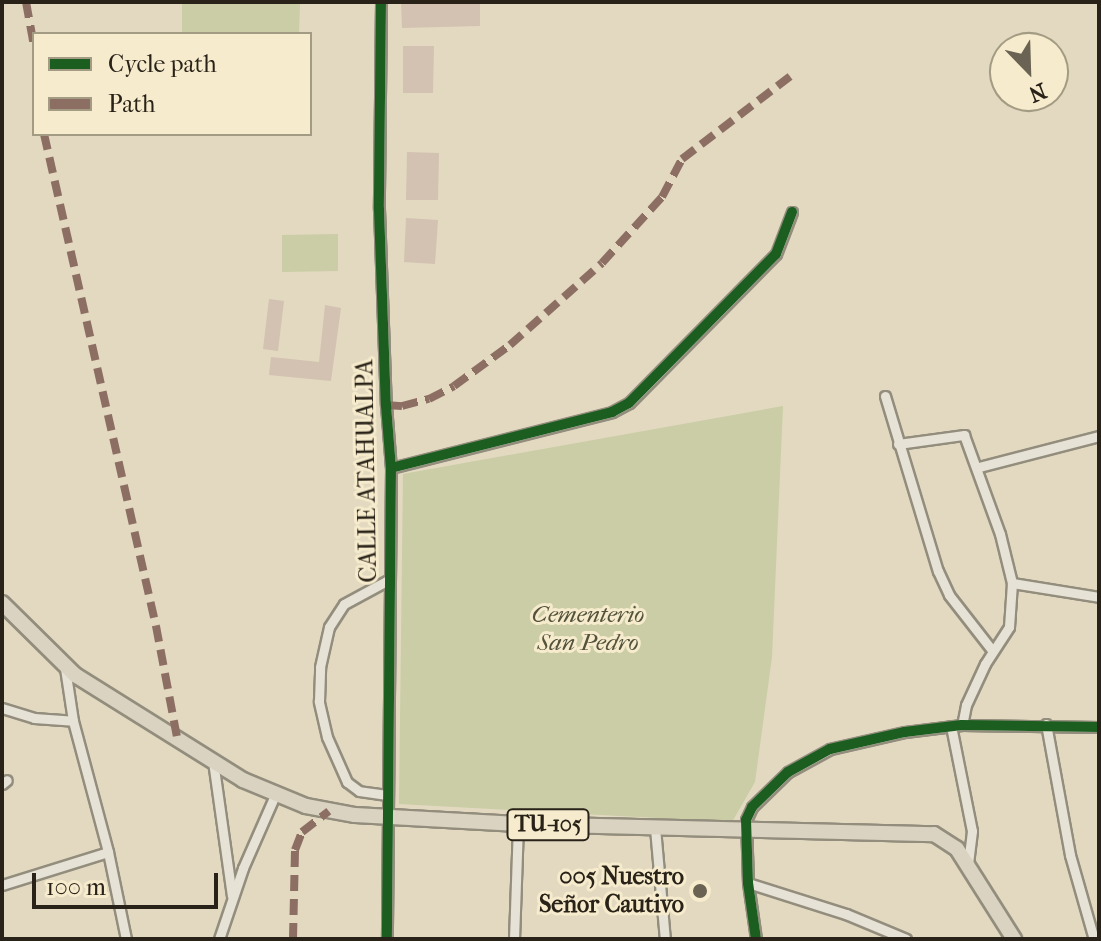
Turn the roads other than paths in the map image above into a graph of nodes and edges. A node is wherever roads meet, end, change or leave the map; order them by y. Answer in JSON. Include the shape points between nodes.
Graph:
{"nodes":[{"id":1,"x":381,"y":2,"type":"edge"},
{"id":2,"x":792,"y":212,"type":"dead end"},
{"id":3,"x":885,"y":396,"type":"dead end"},
{"id":4,"x":1099,"y":436,"type":"edge"},
{"id":5,"x":898,"y":444,"type":"junction"},
{"id":6,"x":979,"y":467,"type":"junction"},
{"id":7,"x":391,"y":468,"type":"junction"},
{"id":8,"x":390,"y":579,"type":"junction"},
{"id":9,"x":1012,"y":583,"type":"junction"},
{"id":10,"x":1099,"y":597,"type":"edge"},
{"id":11,"x":2,"y":603,"type":"edge"},
{"id":12,"x":992,"y":650,"type":"junction"},
{"id":13,"x":65,"y":668,"type":"junction"},
{"id":14,"x":2,"y":708,"type":"edge"},
{"id":15,"x":73,"y":721,"type":"junction"},
{"id":16,"x":1046,"y":724,"type":"junction"},
{"id":17,"x":956,"y":726,"type":"junction"},
{"id":18,"x":1099,"y":727,"type":"edge"},
{"id":19,"x":213,"y":761,"type":"junction"},
{"id":20,"x":275,"y":795,"type":"junction"},
{"id":21,"x":387,"y":795,"type":"junction"},
{"id":22,"x":387,"y":815,"type":"junction"},
{"id":23,"x":518,"y":824,"type":"junction"},
{"id":24,"x":655,"y":828,"type":"junction"},
{"id":25,"x":746,"y":832,"type":"junction"},
{"id":26,"x":108,"y":852,"type":"junction"},
{"id":27,"x":968,"y":868,"type":"junction"},
{"id":28,"x":748,"y":883,"type":"junction"},
{"id":29,"x":2,"y":885,"type":"edge"},
{"id":30,"x":233,"y":900,"type":"junction"},
{"id":31,"x":123,"y":939,"type":"edge"},
{"id":32,"x":219,"y":939,"type":"edge"},
{"id":33,"x":387,"y":939,"type":"edge"},
{"id":34,"x":514,"y":939,"type":"edge"},
{"id":35,"x":665,"y":939,"type":"edge"},
{"id":36,"x":756,"y":939,"type":"edge"},
{"id":37,"x":906,"y":939,"type":"edge"},
{"id":38,"x":1014,"y":939,"type":"edge"},
{"id":39,"x":1094,"y":939,"type":"edge"}],
"edges":[{"from":1,"to":7,"type":"street","name":"CALLE ATAHUALPA","via":[[379,209]]},
{"from":2,"to":7,"type":"street","via":[[776,254],[629,403],[612,412]]},
{"from":3,"to":5,"type":"street"},
{"from":4,"to":6,"type":"street"},
{"from":5,"to":6,"type":"street","via":[[964,435]]},
{"from":5,"to":12,"type":"street","via":[[938,571],[949,595]]},
{"from":6,"to":9,"type":"street"},
{"from":7,"to":8,"type":"street","name":"CALLE ATAHUALPA"},
{"from":8,"to":21,"type":"street","name":"CALLE ATAHUALPA"},
{"from":8,"to":21,"type":"street","via":[[344,604],[329,627],[319,701],[327,737],[347,782],[359,791]]},
{"from":9,"to":10,"type":"street"},
{"from":9,"to":12,"type":"street","via":[[1009,627]]},
{"from":11,"to":13,"type":"main road","number":"TU-105"},
{"from":12,"to":17,"type":"street"},
{"from":13,"to":15,"type":"street"},
{"from":13,"to":19,"type":"main road","number":"TU-105"},
{"from":14,"to":15,"type":"street","via":[[34,718]]},
{"from":15,"to":26,"type":"street"},
{"from":16,"to":17,"type":"street"},
{"from":16,"to":18,"type":"street"},
{"from":16,"to":39,"type":"street","via":[[1070,855]]},
{"from":17,"to":25,"type":"street","via":[[830,749],[788,772],[752,807]]},
{"from":17,"to":27,"type":"street","via":[[972,831]]},
{"from":19,"to":20,"type":"main road","number":"TU-105"},
{"from":19,"to":30,"type":"street"},
{"from":20,"to":22,"type":"main road","number":"TU-105","via":[[329,811]]},
{"from":20,"to":30,"type":"street"},
{"from":21,"to":22,"type":"street","name":"CALLE ATAHUALPA"},
{"from":22,"to":23,"type":"main road","number":"TU-105"},
{"from":22,"to":33,"type":"street","name":"CALLE ATAHUALPA"},
{"from":23,"to":24,"type":"main road","number":"TU-105"},
{"from":23,"to":34,"type":"street"},
{"from":24,"to":25,"type":"main road","number":"TU-105"},
{"from":24,"to":35,"type":"street"},
{"from":25,"to":27,"type":"main road","number":"TU-105","via":[[934,834],[957,849]]},
{"from":25,"to":28,"type":"street"},
{"from":26,"to":29,"type":"street"},
{"from":26,"to":31,"type":"street"},
{"from":27,"to":38,"type":"main road","number":"TU-105"},
{"from":28,"to":36,"type":"street"},
{"from":28,"to":37,"type":"street"},
{"from":30,"to":32,"type":"street"}]}
